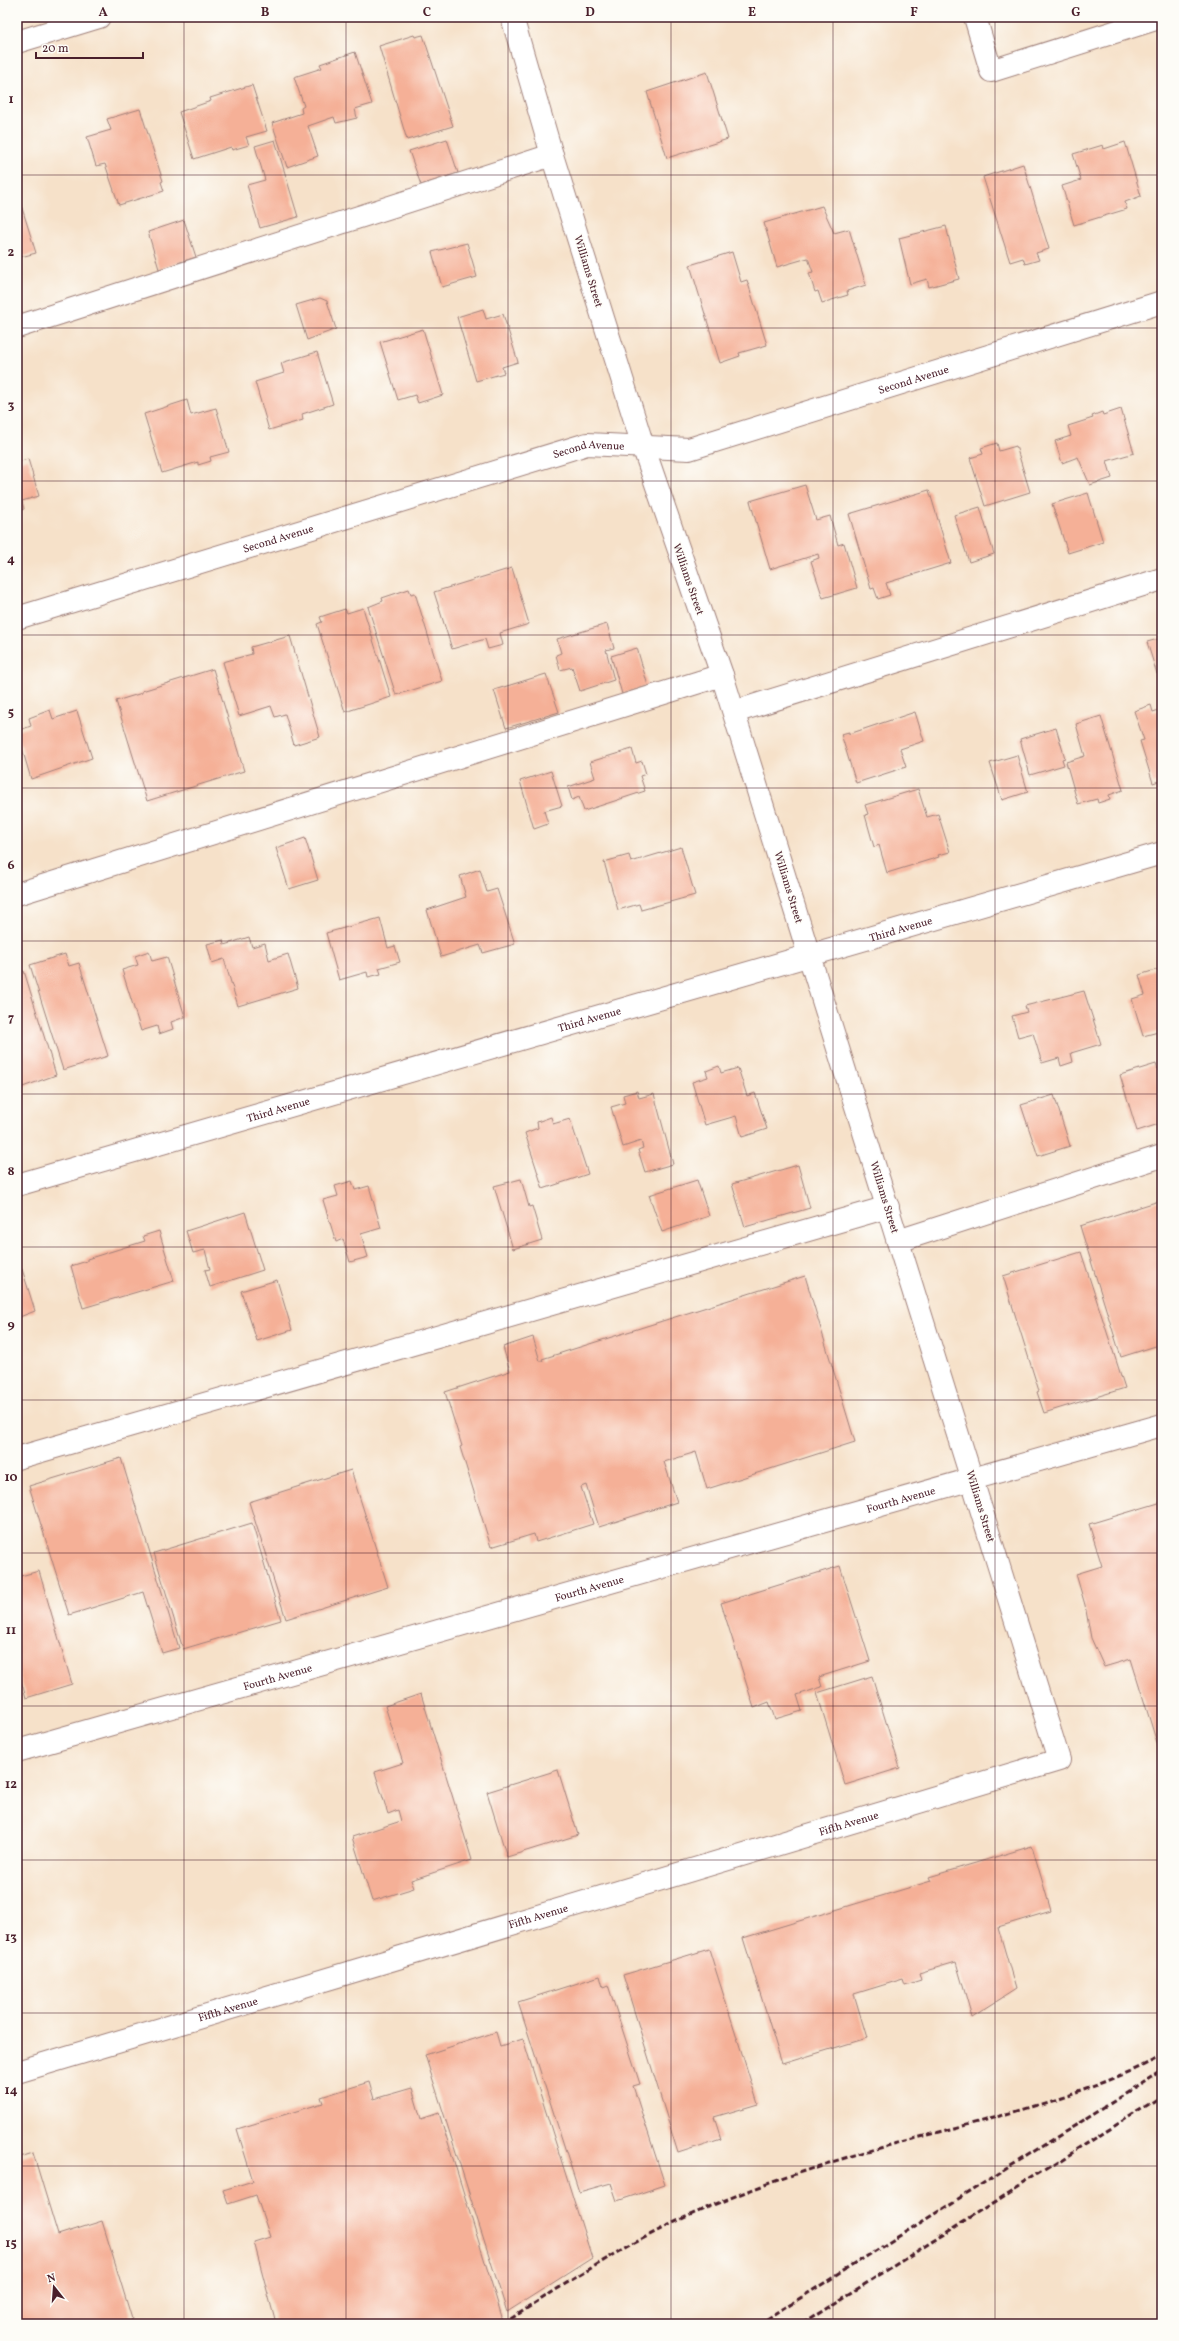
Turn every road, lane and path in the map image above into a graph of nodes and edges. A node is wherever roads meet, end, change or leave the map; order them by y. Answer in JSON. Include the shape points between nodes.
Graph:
{"nodes":[{"id":1,"x":99,"y":17,"type":"edge"},
{"id":2,"x":512,"y":17,"type":"edge"},
{"id":3,"x":974,"y":17,"type":"edge"},
{"id":4,"x":1162,"y":17,"type":"edge"},
{"id":5,"x":17,"y":42,"type":"edge"},
{"id":6,"x":552,"y":155,"type":"junction"},
{"id":7,"x":1162,"y":302,"type":"edge"},
{"id":8,"x":17,"y":327,"type":"edge"},
{"id":9,"x":643,"y":446,"type":"junction"},
{"id":10,"x":1162,"y":579,"type":"edge"},
{"id":11,"x":17,"y":618,"type":"edge"},
{"id":12,"x":722,"y":675,"type":"junction"},
{"id":13,"x":734,"y":712,"type":"junction"},
{"id":14,"x":1162,"y":852,"type":"edge"},
{"id":15,"x":17,"y":894,"type":"edge"},
{"id":16,"x":810,"y":956,"type":"junction"},
{"id":17,"x":1162,"y":1156,"type":"edge"},
{"id":18,"x":17,"y":1185,"type":"edge"},
{"id":19,"x":888,"y":1207,"type":"junction"},
{"id":20,"x":898,"y":1241,"type":"junction"},
{"id":21,"x":1162,"y":1425,"type":"edge"},
{"id":22,"x":17,"y":1458,"type":"edge"},
{"id":23,"x":972,"y":1479,"type":"junction"},
{"id":24,"x":17,"y":1751,"type":"edge"},
{"id":25,"x":1059,"y":1760,"type":"joint"},
{"id":26,"x":17,"y":2072,"type":"edge"}],
"edges":[{"from":1,"to":5,"type":"street"},
{"from":2,"to":6,"type":"street","name":"Williams Street"},
{"from":3,"to":4,"type":"street","via":[[991,71]]},
{"from":6,"to":8,"type":"street"},
{"from":6,"to":9,"type":"street","name":"Williams Street"},
{"from":7,"to":9,"type":"street","name":"Second Avenue","via":[[689,449]]},
{"from":9,"to":11,"type":"street","name":"Second Avenue","via":[[587,444]]},
{"from":9,"to":12,"type":"street","name":"Williams Street"},
{"from":10,"to":13,"type":"street"},
{"from":12,"to":13,"type":"street","name":"Williams Street"},
{"from":12,"to":15,"type":"street"},
{"from":13,"to":16,"type":"street","name":"Williams Street"},
{"from":14,"to":16,"type":"street","name":"Third Avenue"},
{"from":16,"to":18,"type":"street","name":"Third Avenue"},
{"from":16,"to":19,"type":"street","name":"Williams Street"},
{"from":17,"to":20,"type":"street"},
{"from":19,"to":20,"type":"street","name":"Williams Street"},
{"from":19,"to":22,"type":"street"},
{"from":20,"to":23,"type":"street","name":"Williams Street"},
{"from":21,"to":23,"type":"street","name":"Fourth Avenue"},
{"from":23,"to":24,"type":"street","name":"Fourth Avenue"},
{"from":23,"to":25,"type":"street","name":"Williams Street"},
{"from":25,"to":26,"type":"street","name":"Fifth Avenue"}]}
